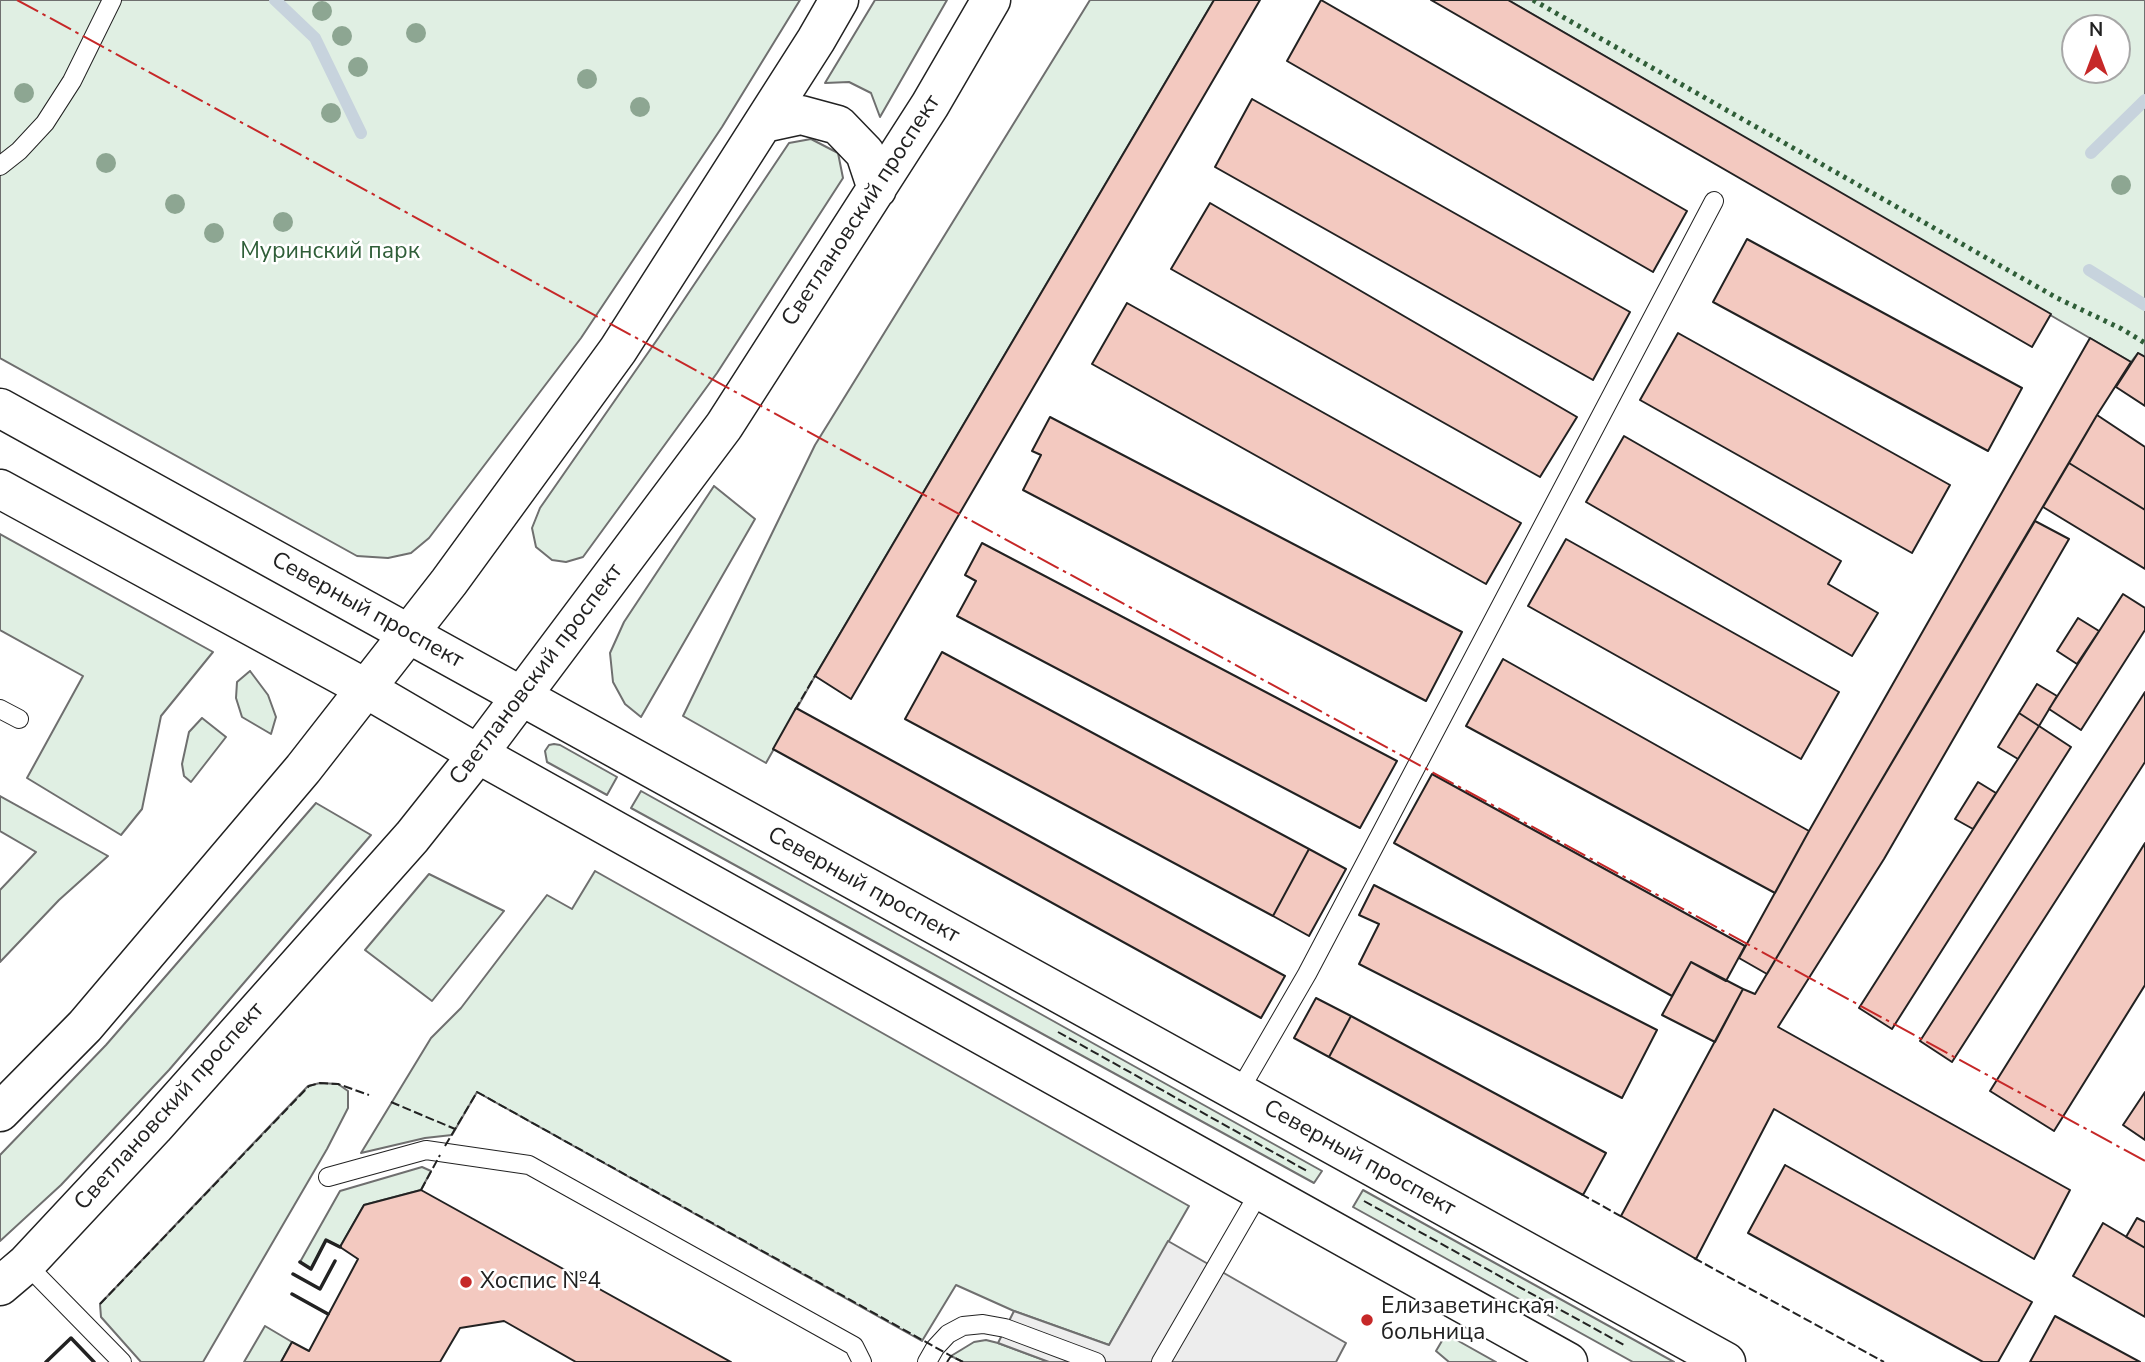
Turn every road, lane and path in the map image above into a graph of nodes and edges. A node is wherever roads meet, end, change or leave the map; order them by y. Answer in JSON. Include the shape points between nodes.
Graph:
{"nodes":[{"id":1,"x":112,"y":0,"type":"edge"},
{"id":2,"x":839,"y":0,"type":"edge"},
{"id":3,"x":991,"y":0,"type":"edge"},
{"id":4,"x":764,"y":123,"type":"junction"},
{"id":5,"x":0,"y":166,"type":"edge"},
{"id":6,"x":877,"y":189,"type":"junction"},
{"id":7,"x":1714,"y":201,"type":"dead end"},
{"id":8,"x":0,"y":408,"type":"edge"},
{"id":9,"x":0,"y":489,"type":"edge"},
{"id":10,"x":409,"y":634,"type":"junction"},
{"id":11,"x":365,"y":688,"type":"junction"},
{"id":12,"x":522,"y":697,"type":"junction"},
{"id":13,"x":0,"y":709,"type":"edge"},
{"id":14,"x":19,"y":719,"type":"dead end"},
{"id":15,"x":478,"y":754,"type":"junction"},
{"id":16,"x":1238,"y":1094,"type":"junction"},
{"id":17,"x":0,"y":1112,"type":"edge"},
{"id":18,"x":328,"y":1177,"type":"dead end"},
{"id":19,"x":1259,"y":1191,"type":"junction"},
{"id":20,"x":13,"y":1275,"type":"edge"},
{"id":21,"x":122,"y":1362,"type":"edge"},
{"id":22,"x":862,"y":1362,"type":"edge"},
{"id":23,"x":927,"y":1362,"type":"edge"},
{"id":24,"x":1096,"y":1362,"type":"edge"},
{"id":25,"x":1161,"y":1362,"type":"edge"},
{"id":26,"x":1568,"y":1362,"type":"edge"},
{"id":27,"x":1727,"y":1362,"type":"edge"}],
"edges":[{"from":1,"to":5,"type":"lane","via":[[72,81],[45,123]]},
{"from":2,"to":4,"type":"main road"},
{"from":3,"to":6,"type":"main road","name":"Светлановский проспект"},
{"from":4,"to":6,"type":"main road","via":[[801,115],[838,125],[865,153]]},
{"from":4,"to":10,"type":"main road","via":[[618,350]]},
{"from":6,"to":12,"type":"main road","name":"Светлановский проспект","via":[[724,426]]},
{"from":7,"to":16,"type":"lane","via":[[1307,974]]},
{"from":8,"to":10,"type":"main road","name":"Северный проспект"},
{"from":9,"to":11,"type":"main road"},
{"from":10,"to":11,"type":"main road"},
{"from":10,"to":12,"type":"main road","name":"Северный проспект"},
{"from":11,"to":15,"type":"main road"},
{"from":11,"to":17,"type":"main road","via":[[303,769],[85,1026]]},
{"from":12,"to":15,"type":"main road","name":"Светлановский проспект"},
{"from":12,"to":16,"type":"main road","name":"Северный проспект"},
{"from":13,"to":14,"type":"lane"},
{"from":15,"to":19,"type":"main road"},
{"from":15,"to":20,"type":"main road","name":"Светлановский проспект","via":[[412,837],[154,1127]]},
{"from":16,"to":27,"type":"main road","name":"Северный проспект"},
{"from":18,"to":22,"type":"lane","via":[[426,1150],[529,1165],[854,1346]]},
{"from":19,"to":25,"type":"lane"},
{"from":19,"to":26,"type":"main road"},
{"from":20,"to":21,"type":"lane"},
{"from":23,"to":24,"type":"lane","via":[[948,1334],[962,1326],[983,1324]]}]}
